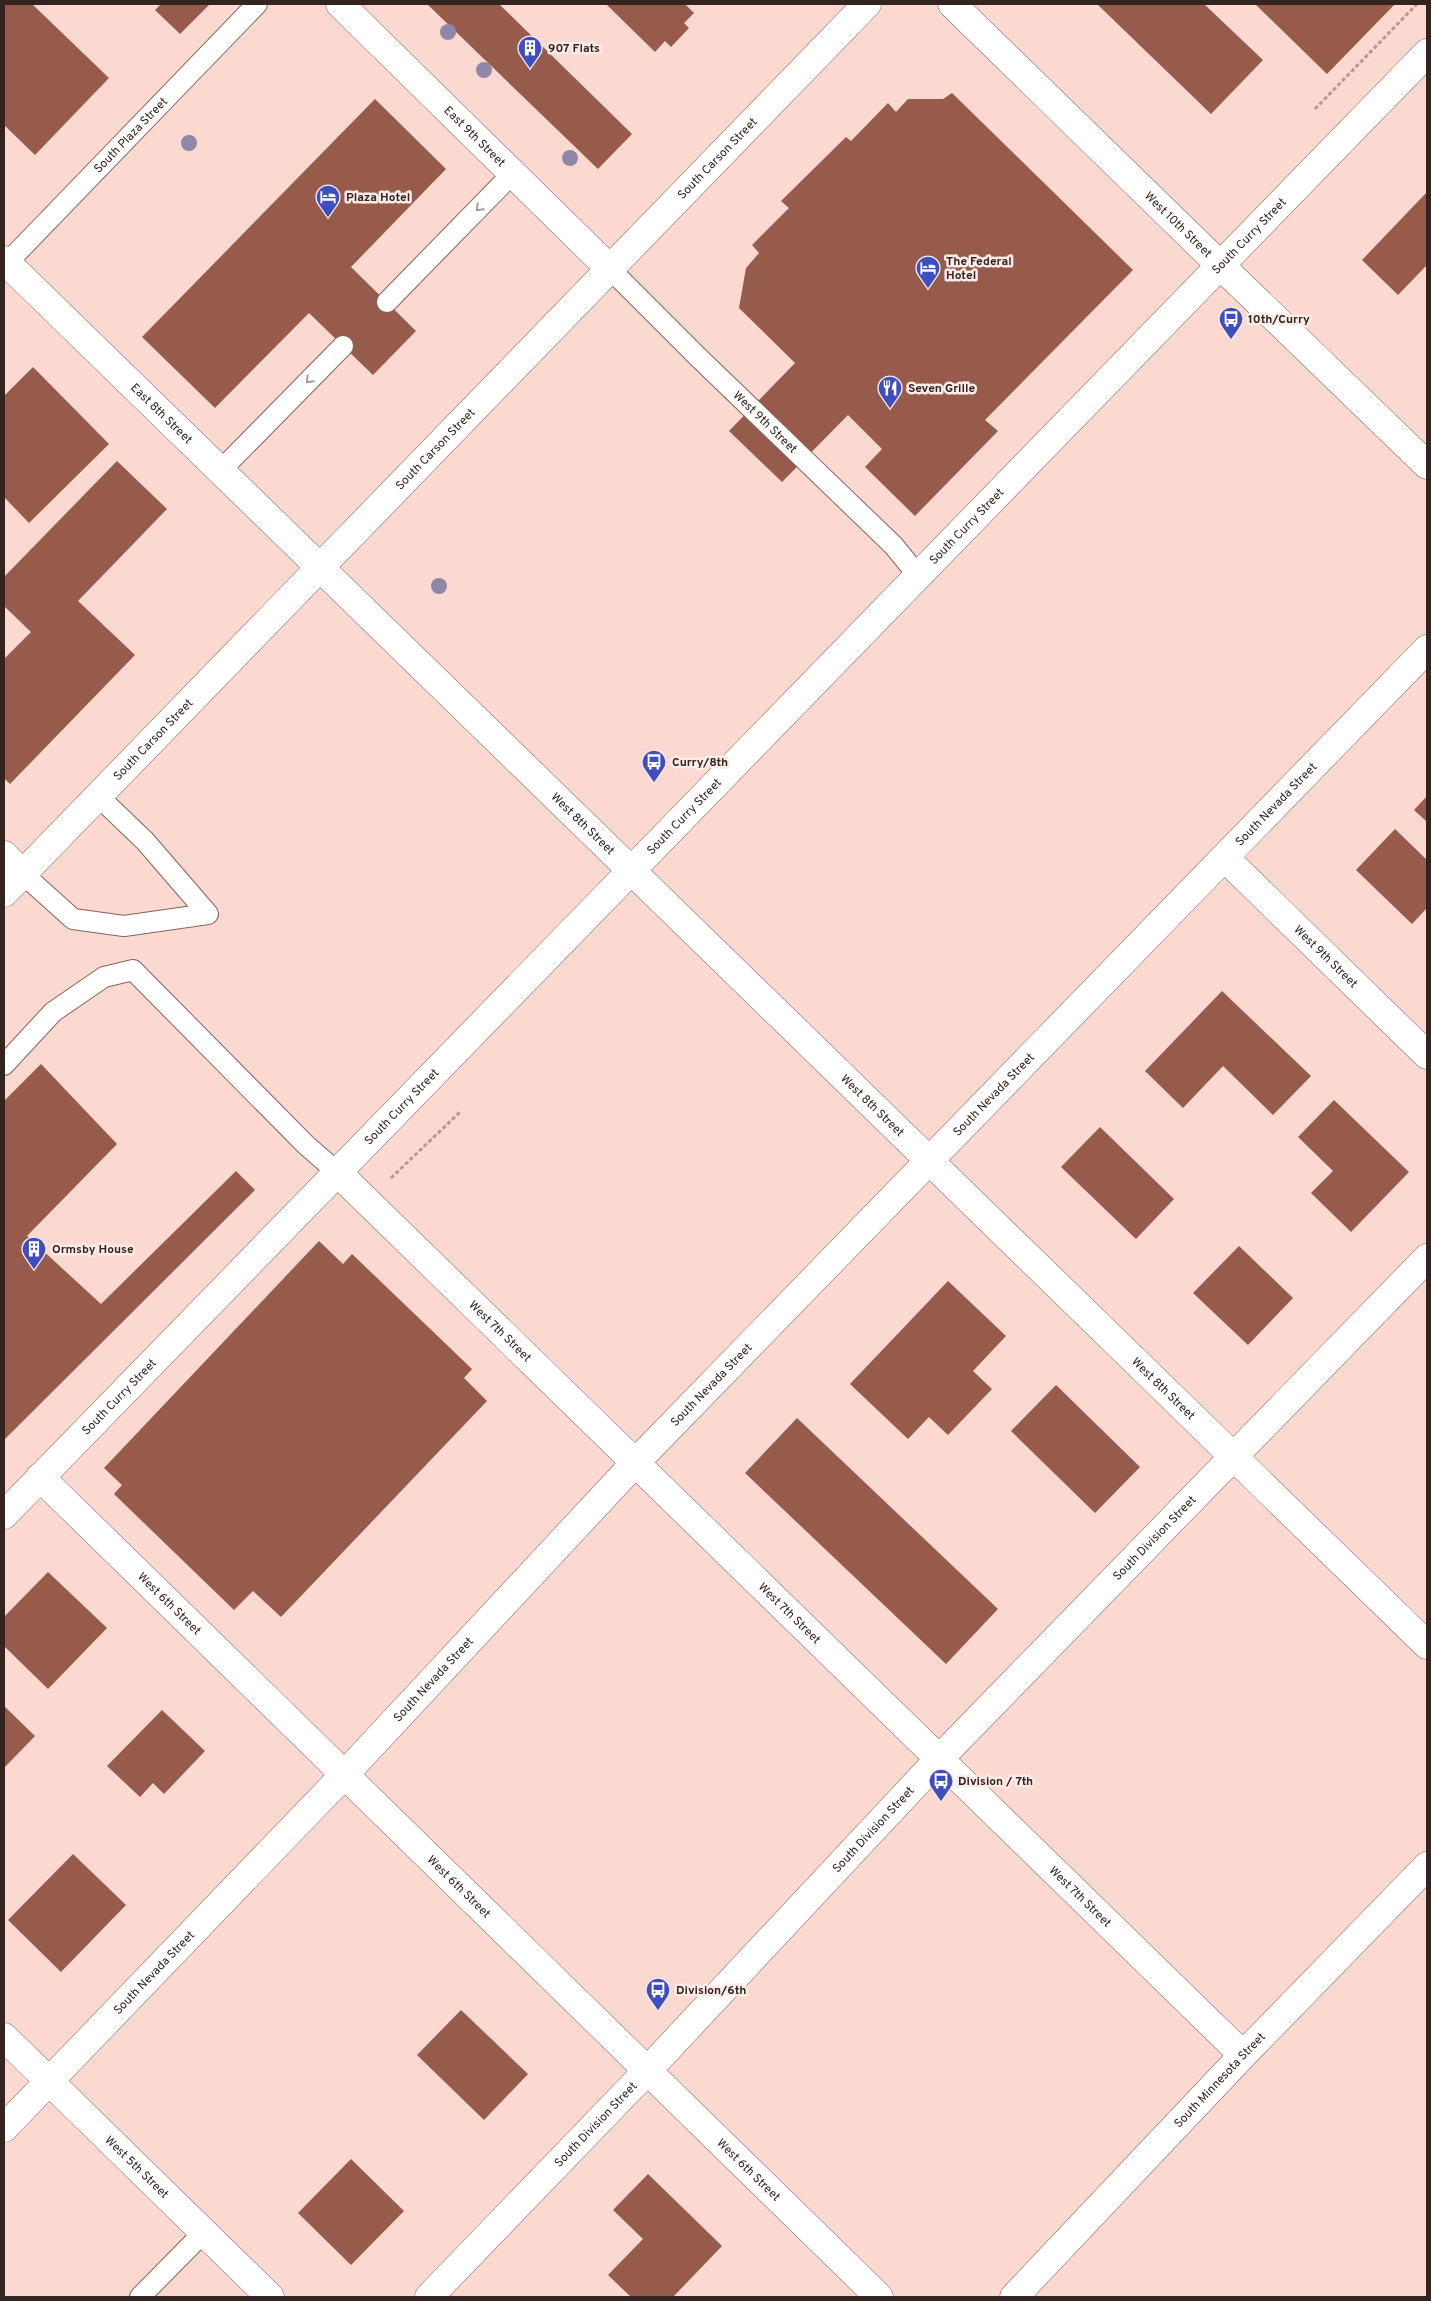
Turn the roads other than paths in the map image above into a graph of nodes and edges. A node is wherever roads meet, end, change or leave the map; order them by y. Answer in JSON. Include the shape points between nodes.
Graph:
{"nodes":[{"id":1,"x":257,"y":4,"type":"edge"},
{"id":2,"x":340,"y":4,"type":"edge"},
{"id":3,"x":867,"y":4,"type":"edge"},
{"id":4,"x":952,"y":4,"type":"edge"},
{"id":5,"x":1427,"y":53,"type":"edge"},
{"id":6,"x":513,"y":173,"type":"junction"},
{"id":7,"x":5,"y":263,"type":"edge"},
{"id":8,"x":1221,"y":266,"type":"junction"},
{"id":9,"x":610,"y":269,"type":"junction"},
{"id":10,"x":387,"y":302,"type":"dead end"},
{"id":11,"x":343,"y":346,"type":"dead end"},
{"id":12,"x":1427,"y":465,"type":"edge"},
{"id":13,"x":220,"y":470,"type":"junction"},
{"id":14,"x":320,"y":567,"type":"junction"},
{"id":15,"x":918,"y":577,"type":"junction"},
{"id":16,"x":1427,"y":649,"type":"edge"},
{"id":17,"x":98,"y":796,"type":"junction"},
{"id":18,"x":4,"y":855,"type":"edge"},
{"id":19,"x":1225,"y":858,"type":"junction"},
{"id":20,"x":632,"y":870,"type":"junction"},
{"id":21,"x":23,"y":874,"type":"junction"},
{"id":22,"x":4,"y":893,"type":"edge"},
{"id":23,"x":1427,"y":1055,"type":"edge"},
{"id":24,"x":4,"y":1065,"type":"edge"},
{"id":25,"x":930,"y":1160,"type":"junction"},
{"id":26,"x":337,"y":1172,"type":"junction"},
{"id":27,"x":1427,"y":1258,"type":"edge"},
{"id":28,"x":1234,"y":1456,"type":"junction"},
{"id":29,"x":635,"y":1463,"type":"junction"},
{"id":30,"x":40,"y":1477,"type":"junction"},
{"id":31,"x":4,"y":1515,"type":"edge"},
{"id":32,"x":1427,"y":1645,"type":"edge"},
{"id":33,"x":939,"y":1759,"type":"junction"},
{"id":34,"x":345,"y":1774,"type":"junction"},
{"id":35,"x":1427,"y":1866,"type":"edge"},
{"id":36,"x":4,"y":2037,"type":"edge"},
{"id":37,"x":1243,"y":2055,"type":"junction"},
{"id":38,"x":647,"y":2071,"type":"junction"},
{"id":39,"x":50,"y":2082,"type":"junction"},
{"id":40,"x":4,"y":2128,"type":"edge"},
{"id":41,"x":204,"y":2232,"type":"junction"},
{"id":42,"x":140,"y":2297,"type":"edge"},
{"id":43,"x":270,"y":2297,"type":"edge"},
{"id":44,"x":428,"y":2297,"type":"edge"},
{"id":45,"x":879,"y":2297,"type":"edge"},
{"id":46,"x":1014,"y":2297,"type":"edge"}],
"edges":[{"from":1,"to":7,"type":"lane","name":"South Plaza Street"},
{"from":2,"to":6,"type":"street","name":"East 9th Street"},
{"from":3,"to":9,"type":"street","name":"South Carson Street"},
{"from":4,"to":8,"type":"street","name":"West 10th Street"},
{"from":5,"to":8,"type":"street","name":"South Curry Street"},
{"from":6,"to":9,"type":"street","name":"East 9th Street"},
{"from":6,"to":10,"type":"lane","one_way":true},
{"from":7,"to":13,"type":"street","name":"East 8th Street"},
{"from":8,"to":12,"type":"street","name":"West 10th Street"},
{"from":8,"to":15,"type":"street","name":"South Curry Street"},
{"from":9,"to":14,"type":"street","name":"South Carson Street"},
{"from":9,"to":15,"type":"lane","name":"West 9th Street","via":[[894,546]]},
{"from":11,"to":13,"type":"lane","one_way":true},
{"from":13,"to":14,"type":"street","name":"East 8th Street"},
{"from":14,"to":17,"type":"street","name":"South Carson Street"},
{"from":14,"to":20,"type":"street","name":"West 8th Street"},
{"from":15,"to":20,"type":"street","name":"South Curry Street"},
{"from":16,"to":19,"type":"street","name":"South Nevada Street"},
{"from":17,"to":21,"type":"street","name":"South Carson Street"},
{"from":17,"to":21,"type":"lane","via":[[145,840],[208,914],[124,926],[73,919]]},
{"from":18,"to":21,"type":"street"},
{"from":19,"to":23,"type":"street","name":"West 9th Street"},
{"from":19,"to":25,"type":"street","name":"South Nevada Street"},
{"from":20,"to":25,"type":"street","name":"West 8th Street"},
{"from":20,"to":26,"type":"street","name":"South Curry Street"},
{"from":21,"to":22,"type":"street","name":"South Carson Street"},
{"from":24,"to":26,"type":"lane","via":[[53,1012],[104,977],[133,970],[306,1145]]},
{"from":25,"to":28,"type":"street","name":"West 8th Street"},
{"from":25,"to":29,"type":"street","name":"South Nevada Street"},
{"from":26,"to":29,"type":"street","name":"West 7th Street"},
{"from":26,"to":30,"type":"street","name":"South Curry Street"},
{"from":27,"to":28,"type":"street","name":"South Division Street"},
{"from":28,"to":32,"type":"street","name":"West 8th Street"},
{"from":28,"to":33,"type":"street","name":"South Division Street"},
{"from":29,"to":33,"type":"street","name":"West 7th Street"},
{"from":29,"to":34,"type":"street","name":"South Nevada Street"},
{"from":30,"to":31,"type":"street","name":"South Curry Street"},
{"from":30,"to":34,"type":"street","name":"West 6th Street"},
{"from":33,"to":37,"type":"street","name":"West 7th Street"},
{"from":33,"to":38,"type":"street","name":"South Division Street"},
{"from":34,"to":38,"type":"street","name":"West 6th Street"},
{"from":34,"to":39,"type":"street","name":"South Nevada Street"},
{"from":35,"to":37,"type":"street","name":"South Minnesota Street"},
{"from":36,"to":39,"type":"street","name":"West 5th Street"},
{"from":37,"to":46,"type":"street","name":"South Minnesota Street"},
{"from":38,"to":44,"type":"street","name":"South Division Street"},
{"from":38,"to":45,"type":"street","name":"West 6th Street"},
{"from":39,"to":40,"type":"street","name":"South Nevada Street"},
{"from":39,"to":41,"type":"street","name":"West 5th Street"},
{"from":41,"to":42,"type":"lane"},
{"from":41,"to":43,"type":"street","name":"West 5th Street"}]}
